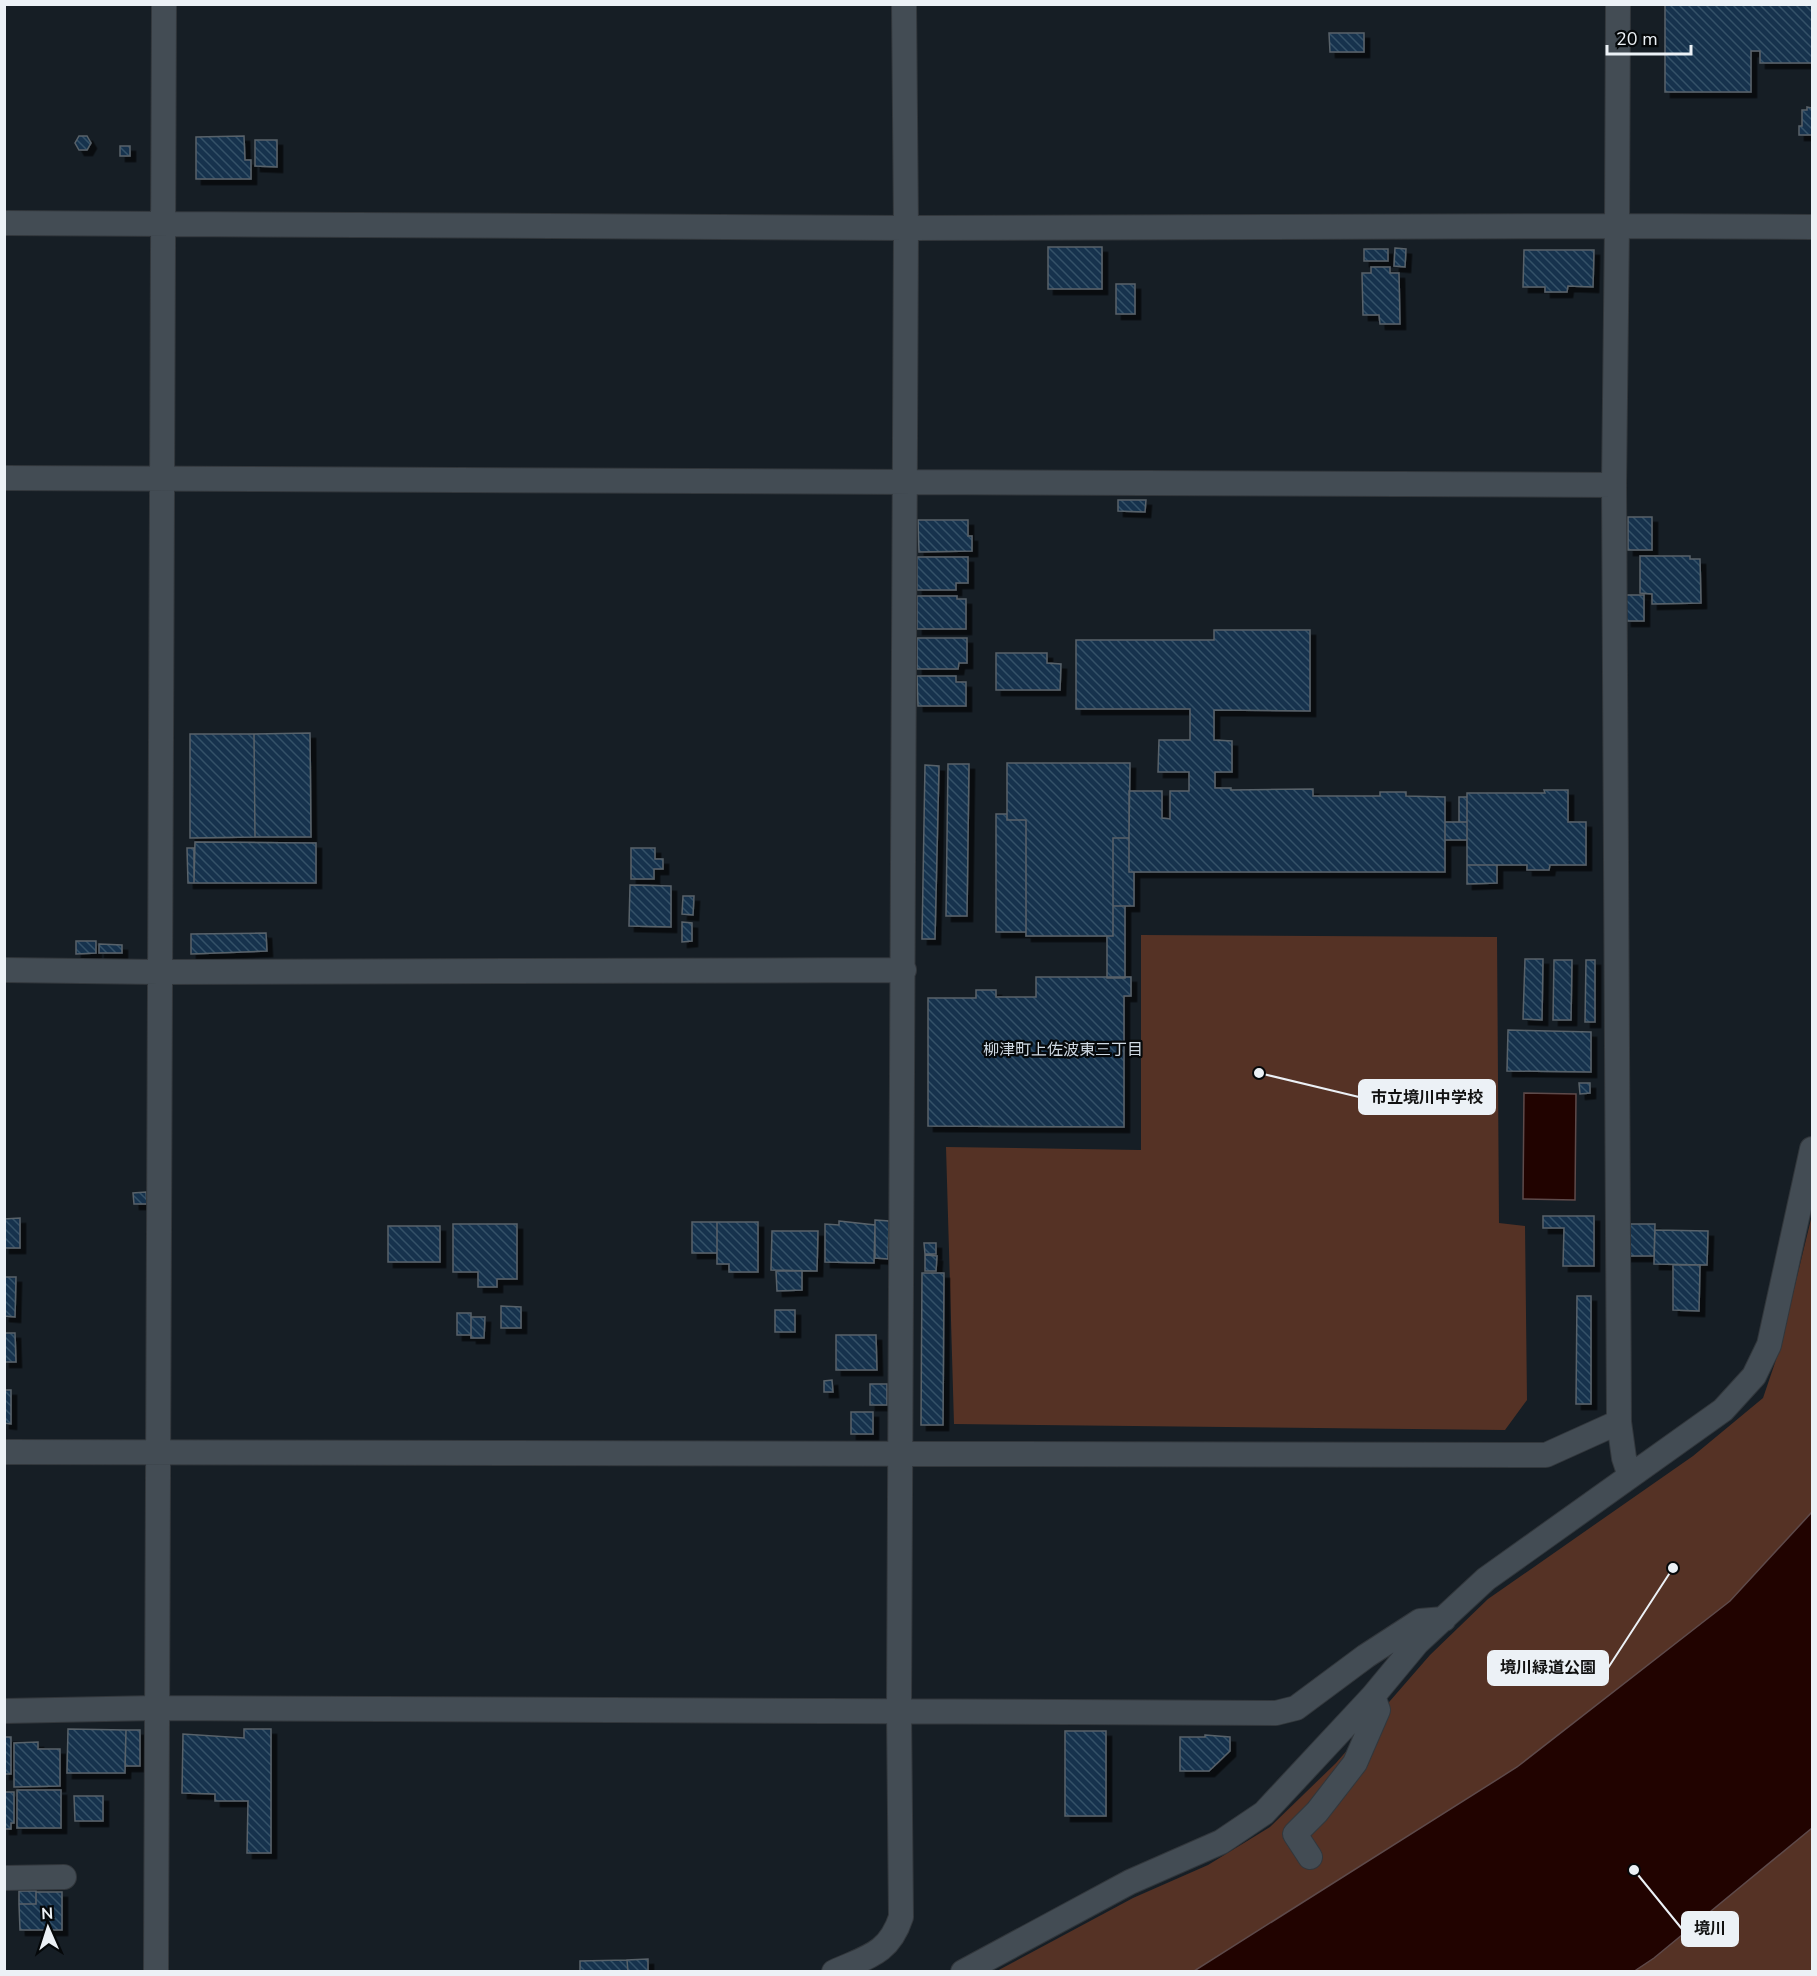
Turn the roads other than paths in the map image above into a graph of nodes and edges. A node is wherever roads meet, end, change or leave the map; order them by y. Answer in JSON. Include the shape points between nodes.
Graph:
{"nodes":[{"id":1,"x":164,"y":4,"type":"edge"},
{"id":2,"x":904,"y":4,"type":"edge"},
{"id":3,"x":1618,"y":4,"type":"edge"},
{"id":4,"x":4,"y":223,"type":"edge"},
{"id":5,"x":162,"y":223,"type":"junction"},
{"id":6,"x":1617,"y":226,"type":"junction"},
{"id":7,"x":1812,"y":227,"type":"edge"},
{"id":8,"x":906,"y":228,"type":"junction"},
{"id":9,"x":4,"y":478,"type":"edge"},
{"id":10,"x":161,"y":479,"type":"junction"},
{"id":11,"x":904,"y":482,"type":"junction"},
{"id":12,"x":1614,"y":485,"type":"junction"},
{"id":13,"x":4,"y":970,"type":"edge"},
{"id":14,"x":904,"y":970,"type":"junction"},
{"id":15,"x":159,"y":972,"type":"junction"},
{"id":16,"x":1812,"y":1149,"type":"edge"},
{"id":17,"x":1619,"y":1422,"type":"junction"},
{"id":18,"x":4,"y":1452,"type":"edge"},
{"id":19,"x":158,"y":1453,"type":"junction"},
{"id":20,"x":901,"y":1453,"type":"junction"},
{"id":21,"x":1630,"y":1476,"type":"junction"},
{"id":22,"x":1444,"y":1619,"type":"junction"},
{"id":23,"x":1372,"y":1696,"type":"junction"},
{"id":24,"x":156,"y":1708,"type":"junction"},
{"id":25,"x":4,"y":1711,"type":"edge"},
{"id":26,"x":899,"y":1711,"type":"junction"},
{"id":27,"x":1310,"y":1857,"type":"dead end"},
{"id":28,"x":64,"y":1877,"type":"dead end"},
{"id":29,"x":4,"y":1878,"type":"edge"},
{"id":30,"x":156,"y":1971,"type":"edge"},
{"id":31,"x":834,"y":1971,"type":"edge"},
{"id":32,"x":963,"y":1971,"type":"edge"}],
"edges":[{"from":1,"to":5,"type":"street"},
{"from":2,"to":8,"type":"street"},
{"from":3,"to":6,"type":"street"},
{"from":4,"to":5,"type":"street"},
{"from":5,"to":8,"type":"street"},
{"from":5,"to":10,"type":"street"},
{"from":6,"to":7,"type":"street"},
{"from":6,"to":8,"type":"street"},
{"from":6,"to":12,"type":"street"},
{"from":8,"to":11,"type":"street"},
{"from":9,"to":10,"type":"street"},
{"from":10,"to":11,"type":"street"},
{"from":10,"to":15,"type":"street"},
{"from":11,"to":12,"type":"street"},
{"from":11,"to":14,"type":"street"},
{"from":12,"to":17,"type":"street"},
{"from":13,"to":15,"type":"street"},
{"from":14,"to":15,"type":"street"},
{"from":14,"to":20,"type":"street"},
{"from":15,"to":19,"type":"street"},
{"from":16,"to":21,"type":"street","via":[[1769,1345],[1754,1376],[1723,1410]]},
{"from":17,"to":20,"type":"street","via":[[1545,1455]]},
{"from":17,"to":21,"type":"street"},
{"from":18,"to":19,"type":"street"},
{"from":19,"to":20,"type":"street"},
{"from":19,"to":24,"type":"street"},
{"from":20,"to":26,"type":"street"},
{"from":21,"to":22,"type":"street","via":[[1486,1579]]},
{"from":22,"to":23,"type":"street","via":[[1417,1643]]},
{"from":22,"to":26,"type":"street","via":[[1420,1621],[1296,1708],[1276,1713]]},
{"from":23,"to":27,"type":"street","via":[[1378,1710],[1354,1763],[1295,1834]]},
{"from":23,"to":32,"type":"street","via":[[1264,1813],[1221,1842],[1130,1882]]},
{"from":24,"to":25,"type":"street"},
{"from":24,"to":26,"type":"street"},
{"from":24,"to":30,"type":"street"},
{"from":26,"to":31,"type":"street","via":[[901,1917],[895,1935],[877,1953]]},
{"from":28,"to":29,"type":"street"}]}
